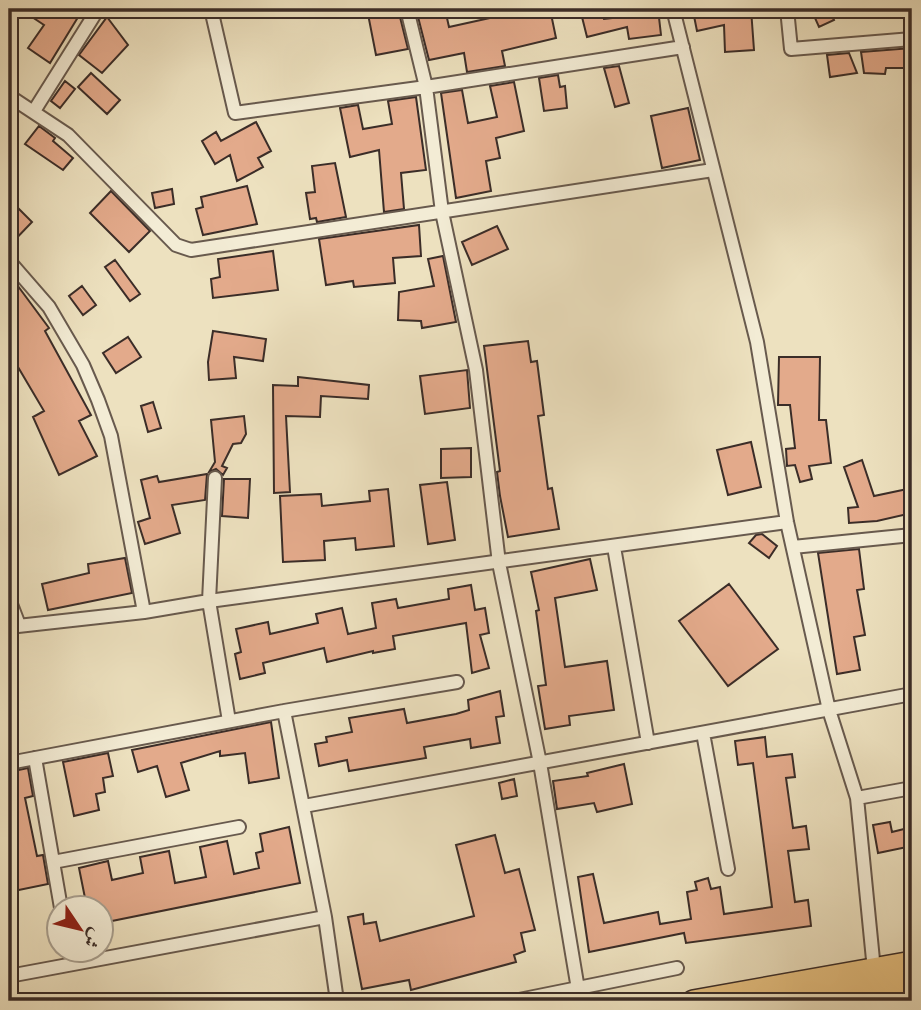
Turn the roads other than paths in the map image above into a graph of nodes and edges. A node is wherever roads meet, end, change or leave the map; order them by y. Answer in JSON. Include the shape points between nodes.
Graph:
{"nodes":[{"id":1,"x":98,"y":9,"type":"edge"},
{"id":2,"x":211,"y":9,"type":"edge"},
{"id":3,"x":407,"y":9,"type":"edge"},
{"id":4,"x":673,"y":9,"type":"edge"},
{"id":5,"x":787,"y":9,"type":"edge"},
{"id":6,"x":912,"y":38,"type":"edge"},
{"id":7,"x":683,"y":47,"type":"junction"},
{"id":8,"x":426,"y":87,"type":"junction"},
{"id":9,"x":9,"y":96,"type":"edge"},
{"id":10,"x":34,"y":111,"type":"junction"},
{"id":11,"x":713,"y":170,"type":"junction"},
{"id":12,"x":442,"y":212,"type":"junction"},
{"id":13,"x":9,"y":261,"type":"edge"},
{"id":14,"x":215,"y":478,"type":"dead end"},
{"id":15,"x":787,"y":523,"type":"junction"},
{"id":16,"x":912,"y":535,"type":"edge"},
{"id":17,"x":614,"y":547,"type":"junction"},
{"id":18,"x":793,"y":547,"type":"junction"},
{"id":19,"x":499,"y":563,"type":"junction"},
{"id":20,"x":9,"y":599,"type":"edge"},
{"id":21,"x":209,"y":601,"type":"junction"},
{"id":22,"x":144,"y":612,"type":"junction"},
{"id":23,"x":14,"y":626,"type":"edge"},
{"id":24,"x":457,"y":682,"type":"dead end"},
{"id":25,"x":912,"y":694,"type":"edge"},
{"id":26,"x":830,"y":710,"type":"junction"},
{"id":27,"x":284,"y":711,"type":"junction"},
{"id":28,"x":229,"y":721,"type":"junction"},
{"id":29,"x":703,"y":733,"type":"junction"},
{"id":30,"x":648,"y":743,"type":"junction"},
{"id":31,"x":34,"y":758,"type":"junction"},
{"id":32,"x":9,"y":763,"type":"edge"},
{"id":33,"x":540,"y":763,"type":"junction"},
{"id":34,"x":912,"y":788,"type":"edge"},
{"id":35,"x":857,"y":798,"type":"junction"},
{"id":36,"x":304,"y":806,"type":"junction"},
{"id":37,"x":239,"y":827,"type":"dead end"},
{"id":38,"x":52,"y":862,"type":"junction"},
{"id":39,"x":729,"y":869,"type":"dead end"},
{"id":40,"x":58,"y":894,"type":"edge"},
{"id":41,"x":325,"y":917,"type":"junction"},
{"id":42,"x":116,"y":956,"type":"edge"},
{"id":43,"x":912,"y":962,"type":"edge"},
{"id":44,"x":72,"y":964,"type":"edge"},
{"id":45,"x":677,"y":968,"type":"dead end"},
{"id":46,"x":9,"y":976,"type":"edge"},
{"id":47,"x":912,"y":982,"type":"edge"},
{"id":48,"x":876,"y":987,"type":"edge"},
{"id":49,"x":580,"y":996,"type":"edge"},
{"id":50,"x":337,"y":1001,"type":"edge"},
{"id":51,"x":514,"y":1001,"type":"edge"},
{"id":52,"x":693,"y":1001,"type":"edge"},
{"id":53,"x":807,"y":1001,"type":"edge"}],
"edges":[{"from":1,"to":10,"type":"street"},
{"from":2,"to":8,"type":"street","via":[[235,113]]},
{"from":3,"to":8,"type":"street"},
{"from":4,"to":7,"type":"street"},
{"from":5,"to":6,"type":"street","via":[[791,50]]},
{"from":7,"to":8,"type":"street"},
{"from":7,"to":11,"type":"street"},
{"from":8,"to":12,"type":"street"},
{"from":9,"to":10,"type":"street"},
{"from":10,"to":12,"type":"street","via":[[93,158],[176,245],[191,250]]},
{"from":11,"to":12,"type":"street"},
{"from":11,"to":15,"type":"street","via":[[757,342]]},
{"from":12,"to":19,"type":"street","via":[[476,370]]},
{"from":13,"to":22,"type":"street","via":[[49,307],[98,400],[111,436]]},
{"from":14,"to":21,"type":"street"},
{"from":15,"to":17,"type":"street"},
{"from":15,"to":18,"type":"street"},
{"from":16,"to":18,"type":"street"},
{"from":17,"to":19,"type":"street"},
{"from":17,"to":30,"type":"street"},
{"from":18,"to":26,"type":"street"},
{"from":19,"to":21,"type":"street"},
{"from":19,"to":33,"type":"street"},
{"from":20,"to":23,"type":"street"},
{"from":21,"to":22,"type":"street"},
{"from":21,"to":28,"type":"street"},
{"from":22,"to":23,"type":"street"},
{"from":24,"to":27,"type":"street"},
{"from":25,"to":26,"type":"street"},
{"from":26,"to":29,"type":"street"},
{"from":26,"to":35,"type":"street"},
{"from":27,"to":28,"type":"street"},
{"from":27,"to":36,"type":"street"},
{"from":28,"to":31,"type":"street"},
{"from":29,"to":30,"type":"street"},
{"from":29,"to":39,"type":"street"},
{"from":30,"to":33,"type":"street"},
{"from":31,"to":32,"type":"street"},
{"from":31,"to":38,"type":"street"},
{"from":33,"to":36,"type":"street"},
{"from":33,"to":49,"type":"street"},
{"from":34,"to":35,"type":"street"},
{"from":35,"to":48,"type":"street"},
{"from":36,"to":41,"type":"street"},
{"from":37,"to":38,"type":"street"},
{"from":38,"to":40,"type":"street"},
{"from":41,"to":42,"type":"street"},
{"from":41,"to":50,"type":"street"},
{"from":43,"to":48,"type":"main road"},
{"from":44,"to":46,"type":"street"},
{"from":45,"to":49,"type":"street"},
{"from":47,"to":48,"type":"main road"},
{"from":48,"to":52,"type":"main road"},
{"from":48,"to":53,"type":"main road"},
{"from":49,"to":51,"type":"street"}]}
